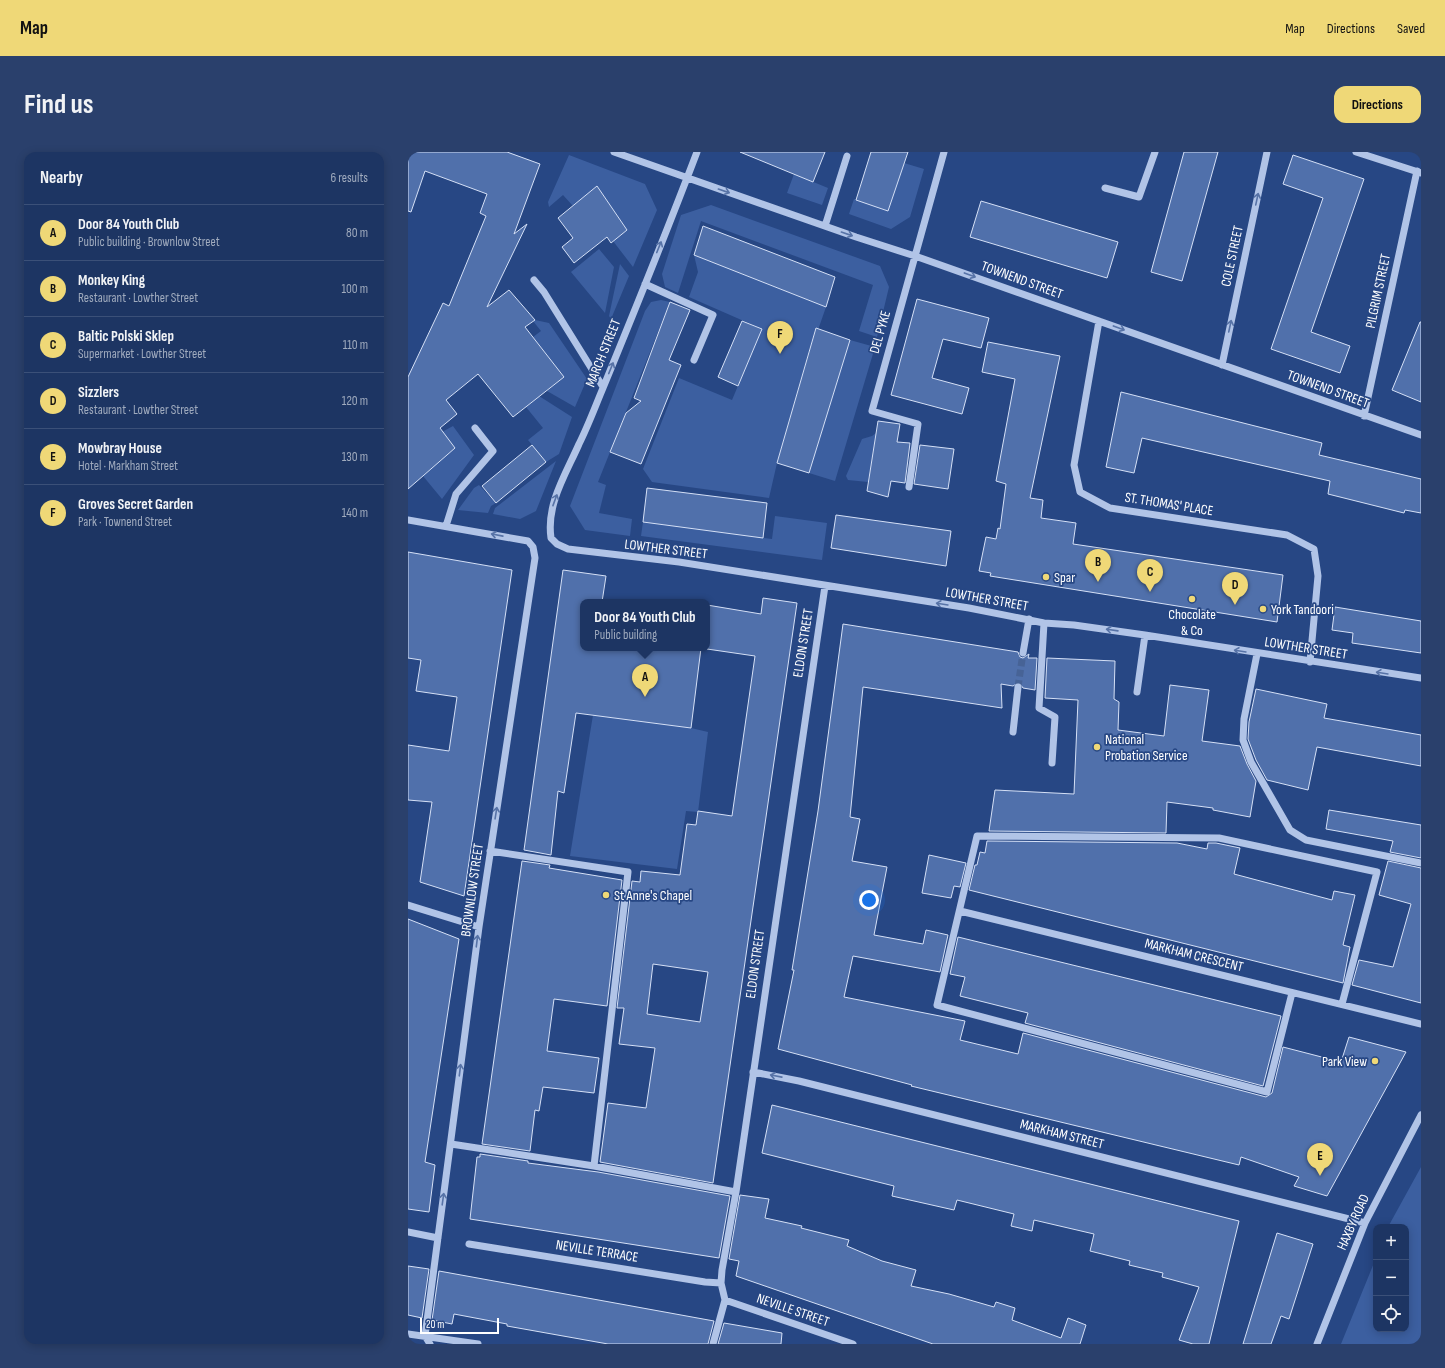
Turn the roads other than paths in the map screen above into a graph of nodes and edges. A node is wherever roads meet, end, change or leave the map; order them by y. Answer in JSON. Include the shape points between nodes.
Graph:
{"nodes":[{"id":1,"x":614,"y":152,"type":"edge"},
{"id":2,"x":697,"y":152,"type":"edge"},
{"id":3,"x":944,"y":152,"type":"edge"},
{"id":4,"x":1155,"y":152,"type":"edge"},
{"id":5,"x":1267,"y":152,"type":"edge"},
{"id":6,"x":1356,"y":152,"type":"edge"},
{"id":7,"x":848,"y":156,"type":"dead end"},
{"id":8,"x":1419,"y":172,"type":"edge"},
{"id":9,"x":687,"y":178,"type":"junction"},
{"id":10,"x":1105,"y":188,"type":"dead end"},
{"id":11,"x":825,"y":226,"type":"junction"},
{"id":12,"x":915,"y":256,"type":"junction"},
{"id":13,"x":534,"y":280,"type":"dead end"},
{"id":14,"x":645,"y":284,"type":"junction"},
{"id":15,"x":1099,"y":321,"type":"junction"},
{"id":16,"x":694,"y":360,"type":"dead end"},
{"id":17,"x":1222,"y":365,"type":"junction"},
{"id":18,"x":603,"y":387,"type":"junction"},
{"id":19,"x":1364,"y":416,"type":"junction"},
{"id":20,"x":475,"y":428,"type":"dead end"},
{"id":21,"x":1421,"y":436,"type":"edge"},
{"id":22,"x":909,"y":487,"type":"dead end"},
{"id":23,"x":408,"y":520,"type":"edge"},
{"id":24,"x":446,"y":526,"type":"junction"},
{"id":25,"x":551,"y":538,"type":"joint"},
{"id":26,"x":825,"y":586,"type":"junction"},
{"id":27,"x":1029,"y":619,"type":"junction"},
{"id":28,"x":1044,"y":623,"type":"junction"},
{"id":29,"x":1145,"y":635,"type":"junction"},
{"id":30,"x":1023,"y":653,"type":"tunnel mouth"},
{"id":31,"x":1257,"y":654,"type":"junction"},
{"id":32,"x":1310,"y":662,"type":"junction"},
{"id":33,"x":1421,"y":678,"type":"edge"},
{"id":34,"x":1018,"y":687,"type":"tunnel mouth"},
{"id":35,"x":1137,"y":692,"type":"dead end"},
{"id":36,"x":1013,"y":732,"type":"dead end"},
{"id":37,"x":1052,"y":763,"type":"dead end"},
{"id":38,"x":490,"y":851,"type":"junction"},
{"id":39,"x":1421,"y":863,"type":"edge"},
{"id":40,"x":408,"y":904,"type":"edge"},
{"id":41,"x":960,"y":911,"type":"junction"},
{"id":42,"x":479,"y":927,"type":"junction"},
{"id":43,"x":1292,"y":993,"type":"junction"},
{"id":44,"x":1342,"y":1004,"type":"junction"},
{"id":45,"x":1421,"y":1024,"type":"edge"},
{"id":46,"x":753,"y":1072,"type":"junction"},
{"id":47,"x":1421,"y":1115,"type":"edge"},
{"id":48,"x":451,"y":1144,"type":"junction"},
{"id":49,"x":594,"y":1166,"type":"junction"},
{"id":50,"x":736,"y":1192,"type":"junction"},
{"id":51,"x":1365,"y":1223,"type":"junction"},
{"id":52,"x":408,"y":1232,"type":"edge"},
{"id":53,"x":438,"y":1238,"type":"junction"},
{"id":54,"x":469,"y":1244,"type":"dead end"},
{"id":55,"x":721,"y":1283,"type":"junction"},
{"id":56,"x":725,"y":1300,"type":"junction"},
{"id":57,"x":408,"y":1334,"type":"edge"},
{"id":58,"x":424,"y":1336,"type":"junction"},
{"id":59,"x":430,"y":1344,"type":"edge"},
{"id":60,"x":478,"y":1344,"type":"edge"},
{"id":61,"x":713,"y":1344,"type":"edge"},
{"id":62,"x":853,"y":1344,"type":"edge"},
{"id":63,"x":1317,"y":1344,"type":"edge"}],
"edges":[{"from":1,"to":9,"type":"street","name":"TOWNEND STREET"},
{"from":2,"to":9,"type":"street","name":"MARCH STREET"},
{"from":3,"to":12,"type":"street","name":"DEL PYKE"},
{"from":4,"to":10,"type":"street","via":[[1139,197]]},
{"from":17,"to":5,"type":"street","name":"COLE STREET","one_way":true},
{"from":6,"to":8,"type":"street"},
{"from":7,"to":11,"type":"street"},
{"from":8,"to":19,"type":"street","name":"PILGRIM STREET"},
{"from":9,"to":11,"type":"street","name":"TOWNEND STREET","one_way":true},
{"from":14,"to":9,"type":"street","name":"MARCH STREET","one_way":true},
{"from":11,"to":12,"type":"street","name":"TOWNEND STREET","one_way":true},
{"from":12,"to":15,"type":"street","name":"TOWNEND STREET","one_way":true},
{"from":12,"to":22,"type":"street","name":"DEL PYKE","via":[[872,411],[918,424]]},
{"from":13,"to":18,"type":"street"},
{"from":14,"to":16,"type":"street","via":[[713,316]]},
{"from":18,"to":14,"type":"street","name":"MARCH STREET","one_way":true},
{"from":15,"to":17,"type":"street","name":"TOWNEND STREET","one_way":true},
{"from":15,"to":32,"type":"street","name":"ST. THOMAS' PLACE","via":[[1074,465],[1080,492],[1110,508],[1287,535],[1314,549],[1318,576]]},
{"from":17,"to":19,"type":"street","name":"TOWNEND STREET"},
{"from":25,"to":18,"type":"street","name":"MARCH STREET","one_way":true,"via":[[551,510]]},
{"from":19,"to":21,"type":"street","name":"TOWNEND STREET"},
{"from":20,"to":24,"type":"street","via":[[493,451],[456,494]]},
{"from":23,"to":24,"type":"street"},
{"from":38,"to":24,"type":"street","name":"BROWNLOW STREET","one_way":true,"via":[[535,558],[533,547],[528,541]]},
{"from":25,"to":26,"type":"street","name":"LOWTHER STREET","via":[[568,549],[679,562]]},
{"from":27,"to":26,"type":"street","name":"LOWTHER STREET","one_way":true},
{"from":26,"to":46,"type":"street","name":"ELDON STREET"},
{"from":27,"to":28,"type":"street","name":"LOWTHER STREET"},
{"from":27,"to":30,"type":"street"},
{"from":29,"to":28,"type":"street","name":"LOWTHER STREET","one_way":true},
{"from":28,"to":37,"type":"street","via":[[1039,708],[1055,717]]},
{"from":31,"to":29,"type":"street","name":"LOWTHER STREET","one_way":true},
{"from":29,"to":35,"type":"street"},
{"from":31,"to":32,"type":"street","name":"LOWTHER STREET"},
{"from":31,"to":39,"type":"street","via":[[1244,719],[1243,740],[1250,762],[1290,830],[1306,840]]},
{"from":33,"to":32,"type":"street","name":"LOWTHER STREET","one_way":true},
{"from":34,"to":36,"type":"street"},
{"from":38,"to":42,"type":"street","name":"BROWNLOW STREET"},
{"from":38,"to":49,"type":"street","via":[[628,872]]},
{"from":40,"to":42,"type":"street"},
{"from":41,"to":43,"type":"street","name":"MARKHAM CRESCENT"},
{"from":41,"to":43,"type":"street","via":[[937,1006],[1267,1092]]},
{"from":41,"to":44,"type":"street","via":[[977,836],[1219,838],[1377,872]]},
{"from":48,"to":42,"type":"street","name":"BROWNLOW STREET","one_way":true},
{"from":43,"to":44,"type":"street","name":"MARKHAM CRESCENT"},
{"from":44,"to":45,"type":"street","name":"MARKHAM CRESCENT"},
{"from":46,"to":50,"type":"street","name":"ELDON STREET"},
{"from":51,"to":46,"type":"street","name":"MARKHAM STREET","one_way":true,"via":[[799,1081]]},
{"from":47,"to":51,"type":"street","name":"HAXBY ROAD"},
{"from":48,"to":49,"type":"street"},
{"from":53,"to":48,"type":"street","name":"BROWNLOW STREET","one_way":true},
{"from":49,"to":50,"type":"street"},
{"from":50,"to":55,"type":"street","name":"ELDON STREET"},
{"from":51,"to":63,"type":"street","name":"HAXBY ROAD"},
{"from":52,"to":53,"type":"street"},
{"from":53,"to":58,"type":"street","name":"BROWNLOW STREET"},
{"from":54,"to":55,"type":"street","name":"NEVILLE TERRACE"},
{"from":55,"to":56,"type":"street","name":"ELDON STREET"},
{"from":56,"to":61,"type":"street","name":"ELDON STREET"},
{"from":56,"to":62,"type":"street","name":"NEVILLE STREET"},
{"from":57,"to":58,"type":"street"},
{"from":58,"to":59,"type":"street"},
{"from":58,"to":60,"type":"street"}]}
